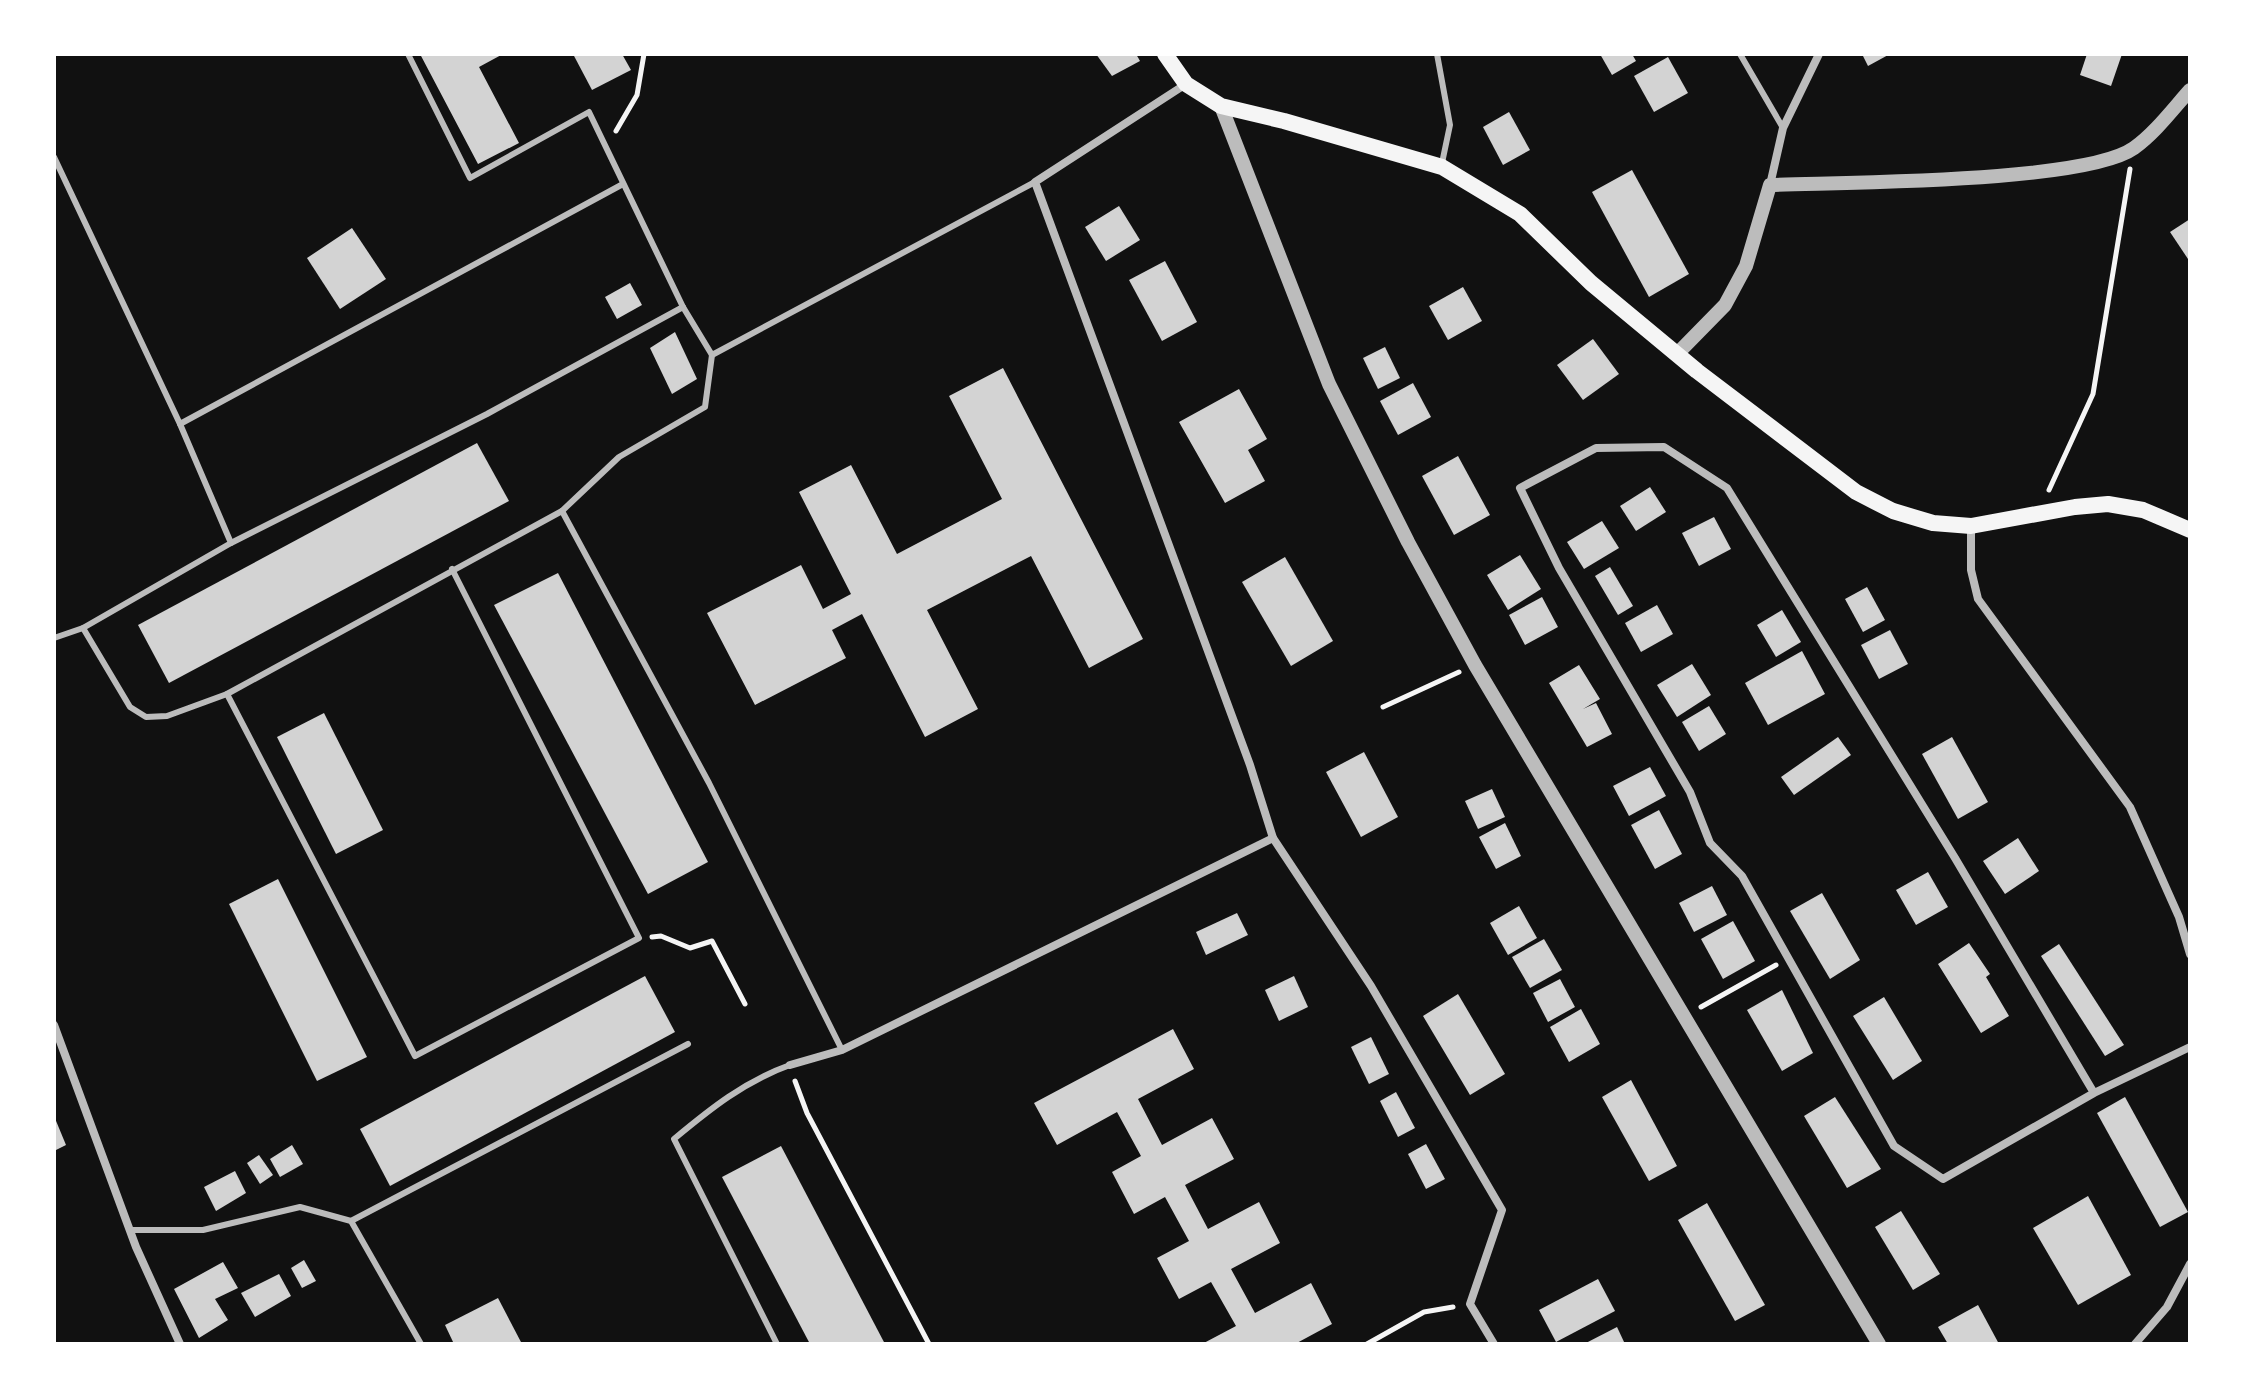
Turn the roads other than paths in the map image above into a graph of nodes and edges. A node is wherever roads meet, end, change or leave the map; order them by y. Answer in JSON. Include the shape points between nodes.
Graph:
{"nodes":[{"id":1,"x":408,"y":54,"type":"edge"},
{"id":2,"x":1165,"y":54,"type":"edge"},
{"id":3,"x":1437,"y":54,"type":"edge"},
{"id":4,"x":1740,"y":54,"type":"edge"},
{"id":5,"x":1819,"y":54,"type":"edge"},
{"id":6,"x":1186,"y":84,"type":"junction"},
{"id":7,"x":2190,"y":90,"type":"edge"},
{"id":8,"x":1221,"y":106,"type":"junction"},
{"id":9,"x":1783,"y":128,"type":"junction"},
{"id":10,"x":54,"y":157,"type":"edge"},
{"id":11,"x":1442,"y":167,"type":"junction"},
{"id":12,"x":1035,"y":182,"type":"junction"},
{"id":13,"x":623,"y":184,"type":"junction"},
{"id":14,"x":1770,"y":185,"type":"junction"},
{"id":15,"x":683,"y":307,"type":"junction"},
{"id":16,"x":1677,"y":354,"type":"junction"},
{"id":17,"x":712,"y":355,"type":"junction"},
{"id":18,"x":180,"y":424,"type":"junction"},
{"id":19,"x":562,"y":511,"type":"junction"},
{"id":20,"x":1971,"y":526,"type":"junction"},
{"id":21,"x":2190,"y":530,"type":"edge"},
{"id":22,"x":231,"y":543,"type":"junction"},
{"id":23,"x":452,"y":569,"type":"junction"},
{"id":24,"x":83,"y":628,"type":"junction"},
{"id":25,"x":54,"y":638,"type":"edge"},
{"id":26,"x":227,"y":694,"type":"junction"},
{"id":27,"x":1273,"y":838,"type":"junction"},
{"id":28,"x":2190,"y":954,"type":"edge"},
{"id":29,"x":54,"y":1025,"type":"edge"},
{"id":30,"x":688,"y":1044,"type":"dead end"},
{"id":31,"x":2190,"y":1047,"type":"edge"},
{"id":32,"x":842,"y":1050,"type":"junction"},
{"id":33,"x":790,"y":1065,"type":"joint"},
{"id":34,"x":2094,"y":1093,"type":"junction"},
{"id":35,"x":351,"y":1221,"type":"junction"},
{"id":36,"x":130,"y":1230,"type":"junction"},
{"id":37,"x":2190,"y":1264,"type":"edge"},
{"id":38,"x":2139,"y":1343,"type":"edge"},
{"id":39,"x":180,"y":1344,"type":"edge"},
{"id":40,"x":421,"y":1344,"type":"edge"},
{"id":41,"x":777,"y":1344,"type":"edge"},
{"id":42,"x":1494,"y":1344,"type":"edge"},
{"id":43,"x":1879,"y":1344,"type":"edge"}],
"edges":[{"from":1,"to":13,"type":"lane","via":[[470,178],[589,112]]},
{"from":2,"to":6,"type":"main road"},
{"from":3,"to":11,"type":"lane","via":[[1450,125]]},
{"from":4,"to":9,"type":"lane"},
{"from":5,"to":9,"type":"street"},
{"from":6,"to":8,"type":"main road"},
{"from":6,"to":12,"type":"street"},
{"from":7,"to":14,"type":"street","via":[[2134,148],[2103,162],[1949,178]]},
{"from":8,"to":11,"type":"main road"},
{"from":8,"to":43,"type":"street","via":[[1329,384],[1475,665]]},
{"from":9,"to":14,"type":"street"},
{"from":10,"to":18,"type":"lane"},
{"from":11,"to":16,"type":"main road","via":[[1520,214],[1591,283]]},
{"from":12,"to":17,"type":"lane"},
{"from":12,"to":27,"type":"street"},
{"from":13,"to":15,"type":"lane"},
{"from":13,"to":18,"type":"lane"},
{"from":14,"to":16,"type":"street","via":[[1746,266],[1725,305]]},
{"from":15,"to":17,"type":"lane"},
{"from":15,"to":22,"type":"lane","via":[[487,414]]},
{"from":16,"to":20,"type":"main road","via":[[1856,492],[1933,523]]},
{"from":17,"to":19,"type":"lane","via":[[705,407],[619,457]]},
{"from":18,"to":22,"type":"lane"},
{"from":19,"to":23,"type":"lane"},
{"from":19,"to":32,"type":"lane","via":[[709,783]]},
{"from":20,"to":21,"type":"main road","via":[[2108,504],[2143,510]]},
{"from":20,"to":28,"type":"street","via":[[1971,570],[1978,599],[2130,807]]},
{"from":22,"to":24,"type":"lane"},
{"from":23,"to":26,"type":"lane"},
{"from":23,"to":26,"type":"lane","via":[[639,938],[415,1056]]},
{"from":24,"to":25,"type":"lane"},
{"from":24,"to":26,"type":"lane","via":[[130,707],[146,717],[167,716]]},
{"from":27,"to":32,"type":"street"},
{"from":27,"to":42,"type":"street","via":[[1371,986],[1502,1210],[1470,1304]]},
{"from":29,"to":36,"type":"street"},
{"from":30,"to":35,"type":"lane"},
{"from":31,"to":34,"type":"street"},
{"from":32,"to":33,"type":"street"},
{"from":33,"to":41,"type":"lane","via":[[722,1099],[674,1139]]},
{"from":34,"to":34,"type":"street","via":[[1943,1179],[1894,1146],[1742,876],[1710,843],[1690,792],[1559,568],[1520,488],[1596,448],[1664,447],[1727,488]]},
{"from":35,"to":36,"type":"lane","via":[[300,1207],[203,1230]]},
{"from":35,"to":40,"type":"lane"},
{"from":36,"to":39,"type":"street"},
{"from":37,"to":38,"type":"street"}]}
